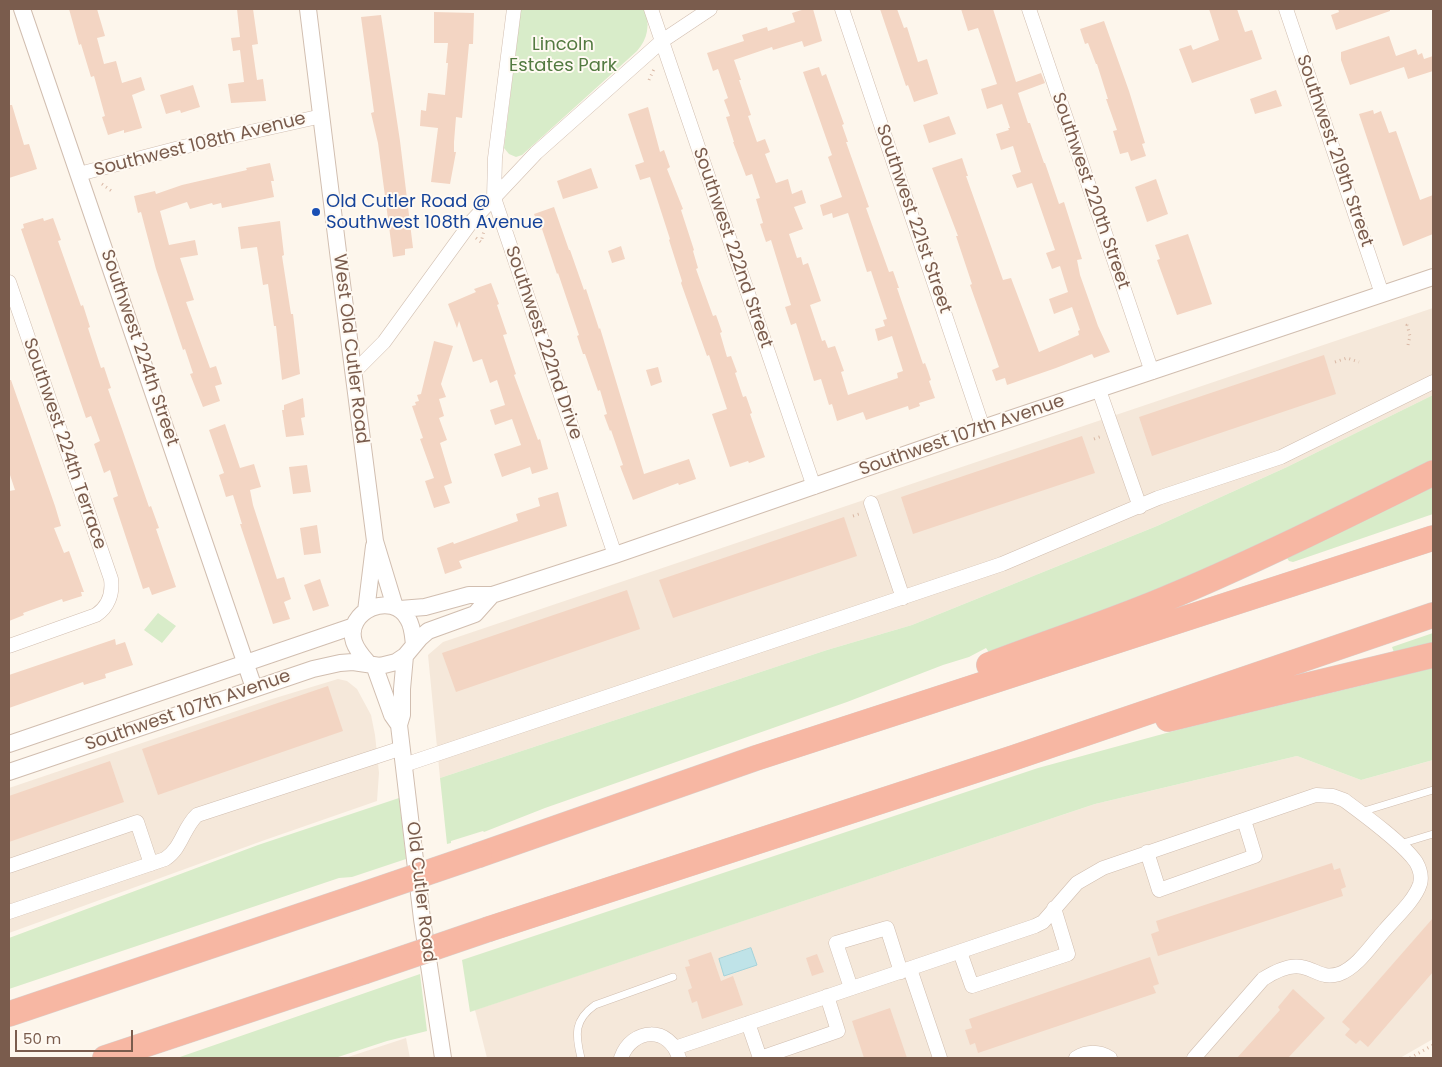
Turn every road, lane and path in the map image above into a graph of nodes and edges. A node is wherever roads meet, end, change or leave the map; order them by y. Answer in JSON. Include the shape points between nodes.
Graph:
{"nodes":[{"id":1,"x":22,"y":9,"type":"edge"},
{"id":2,"x":308,"y":9,"type":"edge"},
{"id":3,"x":514,"y":9,"type":"edge"},
{"id":4,"x":651,"y":9,"type":"edge"},
{"id":5,"x":710,"y":9,"type":"edge"},
{"id":6,"x":842,"y":9,"type":"edge"},
{"id":7,"x":1029,"y":9,"type":"edge"},
{"id":8,"x":1286,"y":9,"type":"edge"},
{"id":9,"x":662,"y":42,"type":"junction"},
{"id":10,"x":654,"y":69,"type":"dead end"},
{"id":11,"x":649,"y":80,"type":"dead end"},
{"id":12,"x":322,"y":116,"type":"junction"},
{"id":13,"x":80,"y":174,"type":"junction"},
{"id":14,"x":102,"y":184,"type":"dead end"},
{"id":15,"x":112,"y":192,"type":"dead end"},
{"id":16,"x":494,"y":198,"type":"junction"},
{"id":17,"x":484,"y":230,"type":"dead end"},
{"id":18,"x":481,"y":242,"type":"dead end"},
{"id":19,"x":1433,"y":277,"type":"edge"},
{"id":20,"x":9,"y":282,"type":"edge"},
{"id":21,"x":1382,"y":294,"type":"junction"},
{"id":22,"x":1408,"y":324,"type":"dead end"},
{"id":23,"x":1408,"y":345,"type":"dead end"},
{"id":24,"x":1335,"y":362,"type":"dead end"},
{"id":25,"x":1358,"y":362,"type":"dead end"},
{"id":26,"x":1152,"y":372,"type":"junction"},
{"id":27,"x":354,"y":373,"type":"junction"},
{"id":28,"x":1433,"y":382,"type":"edge"},
{"id":29,"x":1099,"y":390,"type":"junction"},
{"id":30,"x":983,"y":428,"type":"junction"},
{"id":31,"x":1433,"y":472,"type":"edge"},
{"id":32,"x":814,"y":486,"type":"junction"},
{"id":33,"x":871,"y":503,"type":"dead end"},
{"id":34,"x":1140,"y":507,"type":"junction"},
{"id":35,"x":1433,"y":538,"type":"edge"},
{"id":36,"x":375,"y":541,"type":"junction"},
{"id":37,"x":615,"y":555,"type":"junction"},
{"id":38,"x":492,"y":595,"type":"junction"},
{"id":39,"x":903,"y":598,"type":"junction"},
{"id":40,"x":398,"y":608,"type":"junction"},
{"id":41,"x":366,"y":611,"type":"junction"},
{"id":42,"x":1433,"y":615,"type":"edge"},
{"id":43,"x":354,"y":626,"type":"junction"},
{"id":44,"x":9,"y":646,"type":"edge"},
{"id":45,"x":409,"y":651,"type":"junction"},
{"id":46,"x":1433,"y":655,"type":"edge"},
{"id":47,"x":246,"y":663,"type":"junction"},
{"id":48,"x":372,"y":664,"type":"junction"},
{"id":49,"x":254,"y":688,"type":"junction"},
{"id":50,"x":1133,"y":717,"type":"junction"},
{"id":51,"x":399,"y":725,"type":"junction"},
{"id":52,"x":9,"y":744,"type":"edge"},
{"id":53,"x":402,"y":748,"type":"junction"},
{"id":54,"x":756,"y":758,"type":"junction"},
{"id":55,"x":404,"y":764,"type":"junction"},
{"id":56,"x":9,"y":772,"type":"edge"},
{"id":57,"x":1433,"y":790,"type":"edge"},
{"id":58,"x":1360,"y":812,"type":"junction"},
{"id":59,"x":1244,"y":820,"type":"junction"},
{"id":60,"x":1433,"y":834,"type":"edge"},
{"id":61,"x":1399,"y":844,"type":"junction"},
{"id":62,"x":1147,"y":852,"type":"junction"},
{"id":63,"x":151,"y":864,"type":"junction"},
{"id":64,"x":9,"y":866,"type":"edge"},
{"id":65,"x":1054,"y":908,"type":"junction"},
{"id":66,"x":9,"y":912,"type":"edge"},
{"id":67,"x":960,"y":952,"type":"junction"},
{"id":68,"x":906,"y":970,"type":"junction"},
{"id":69,"x":674,"y":977,"type":"dead end"},
{"id":70,"x":851,"y":988,"type":"junction"},
{"id":71,"x":827,"y":996,"type":"junction"},
{"id":72,"x":9,"y":1014,"type":"edge"},
{"id":73,"x":748,"y":1023,"type":"junction"},
{"id":74,"x":1433,"y":1045,"type":"edge"},
{"id":75,"x":677,"y":1053,"type":"edge"},
{"id":76,"x":106,"y":1058,"type":"edge"},
{"id":77,"x":443,"y":1058,"type":"edge"},
{"id":78,"x":582,"y":1058,"type":"edge"},
{"id":79,"x":621,"y":1058,"type":"edge"},
{"id":80,"x":940,"y":1058,"type":"edge"},
{"id":81,"x":1076,"y":1058,"type":"edge"},
{"id":82,"x":1110,"y":1058,"type":"edge"},
{"id":83,"x":1194,"y":1058,"type":"edge"},
{"id":84,"x":1410,"y":1058,"type":"edge"}],
"edges":[{"from":1,"to":13,"type":"street","name":"Southwest 224th Street"},
{"from":2,"to":12,"type":"street","name":"West Old Cutler Road"},
{"from":3,"to":16,"type":"street","name":"Southwest 222nd Drive","via":[[495,158]]},
{"from":4,"to":9,"type":"street","name":"Southwest 222nd Street"},
{"from":5,"to":9,"type":"street"},
{"from":6,"to":30,"type":"street","name":"Southwest 221st Street"},
{"from":7,"to":26,"type":"street","name":"Southwest 220th Street"},
{"from":8,"to":21,"type":"street","name":"Southwest 219th Street"},
{"from":9,"to":16,"type":"street","via":[[536,153]]},
{"from":9,"to":32,"type":"street","name":"Southwest 222nd Street"},
{"from":10,"to":11,"type":"path"},
{"from":12,"to":13,"type":"street","name":"Southwest 108th Avenue"},
{"from":12,"to":27,"type":"street","name":"West Old Cutler Road"},
{"from":13,"to":47,"type":"street","name":"Southwest 224th Street"},
{"from":14,"to":15,"type":"path"},
{"from":16,"to":27,"type":"street","via":[[472,221],[384,342]]},
{"from":16,"to":37,"type":"street","name":"Southwest 222nd Drive"},
{"from":17,"to":18,"type":"path"},
{"from":19,"to":21,"type":"street","name":"Southwest 107th Avenue"},
{"from":20,"to":44,"type":"street","name":"Southwest 224th Terrace","via":[[111,580],[112,591],[106,605],[96,615]]},
{"from":21,"to":26,"type":"street","name":"Southwest 107th Avenue"},
{"from":22,"to":23,"type":"path"},
{"from":24,"to":25,"type":"path","via":[[1347,358]]},
{"from":26,"to":29,"type":"street","name":"Southwest 107th Avenue"},
{"from":27,"to":36,"type":"street","name":"West Old Cutler Road"},
{"from":28,"to":34,"type":"street","via":[[1281,457]]},
{"from":29,"to":30,"type":"street","name":"Southwest 107th Avenue"},
{"from":29,"to":34,"type":"street"},
{"from":30,"to":32,"type":"street","name":"Southwest 107th Avenue"},
{"from":31,"to":54,"type":"highway","via":[[1314,532],[1175,595]]},
{"from":32,"to":37,"type":"street","name":"Southwest 107th Avenue"},
{"from":33,"to":39,"type":"street"},
{"from":34,"to":39,"type":"street","via":[[1020,557]]},
{"from":35,"to":54,"type":"highway"},
{"from":36,"to":40,"type":"street","name":"West Old Cutler Road"},
{"from":36,"to":41,"type":"street","name":"West Old Cutler Road"},
{"from":37,"to":38,"type":"street","name":"Southwest 107th Avenue"},
{"from":38,"to":40,"type":"street","via":[[469,595],[425,607]]},
{"from":38,"to":45,"type":"street","via":[[475,614],[433,628]]},
{"from":39,"to":55,"type":"street"},
{"from":40,"to":41,"type":"street","via":[[386,604]]},
{"from":40,"to":45,"type":"street","via":[[409,620]]},
{"from":41,"to":43,"type":"street"},
{"from":42,"to":50,"type":"highway"},
{"from":43,"to":47,"type":"street","name":"Southwest 107th Avenue"},
{"from":43,"to":48,"type":"street","via":[[355,644]]},
{"from":45,"to":48,"type":"street","via":[[392,664]]},
{"from":45,"to":51,"type":"street","name":"Old Cutler Road"},
{"from":46,"to":50,"type":"highway","via":[[1166,719]]},
{"from":47,"to":49,"type":"street","name":"Southwest 224th Street"},
{"from":47,"to":52,"type":"street","name":"Southwest 107th Avenue"},
{"from":48,"to":49,"type":"street","name":"Southwest 107th Avenue","via":[[333,664]]},
{"from":48,"to":51,"type":"street","name":"Old Cutler Road"},
{"from":49,"to":56,"type":"street","name":"Southwest 107th Avenue"},
{"from":50,"to":76,"type":"highway","bridge":true},
{"from":51,"to":53,"type":"street","name":"Old Cutler Road"},
{"from":53,"to":55,"type":"street","name":"Old Cutler Road"},
{"from":53,"to":63,"type":"street","via":[[197,815],[189,822],[173,854]]},
{"from":54,"to":72,"type":"highway","bridge":true},
{"from":55,"to":77,"type":"street","name":"Old Cutler Road","via":[[422,919]]},
{"from":57,"to":58,"type":"lane"},
{"from":58,"to":59,"type":"street","via":[[1344,800],[1324,795]]},
{"from":58,"to":61,"type":"street"},
{"from":59,"to":62,"type":"street"},
{"from":59,"to":62,"type":"street","via":[[1255,856],[1158,890]]},
{"from":60,"to":61,"type":"lane"},
{"from":61,"to":83,"type":"street","via":[[1416,862],[1421,883],[1404,909],[1359,960],[1333,975],[1324,976],[1301,967],[1272,973],[1263,979]]},
{"from":62,"to":65,"type":"street","via":[[1090,874],[1077,882]]},
{"from":63,"to":64,"type":"street","via":[[137,822]]},
{"from":63,"to":66,"type":"street"},
{"from":65,"to":67,"type":"street","via":[[1035,926]]},
{"from":65,"to":67,"type":"street","via":[[1068,954],[972,986]]},
{"from":67,"to":68,"type":"street"},
{"from":68,"to":70,"type":"street"},
{"from":68,"to":70,"type":"street","via":[[887,928],[836,943]]},
{"from":68,"to":80,"type":"street"},
{"from":69,"to":78,"type":"lane","via":[[595,1005],[587,1011],[577,1030]]},
{"from":70,"to":71,"type":"street"},
{"from":71,"to":73,"type":"street"},
{"from":71,"to":73,"type":"street","via":[[838,1031],[760,1058]]},
{"from":73,"to":75,"type":"street"},
{"from":74,"to":84,"type":"path"},
{"from":75,"to":79,"type":"street","via":[[668,1041],[649,1034],[639,1036],[627,1045]]},
{"from":81,"to":82,"type":"street","via":[[1096,1053]]}]}
